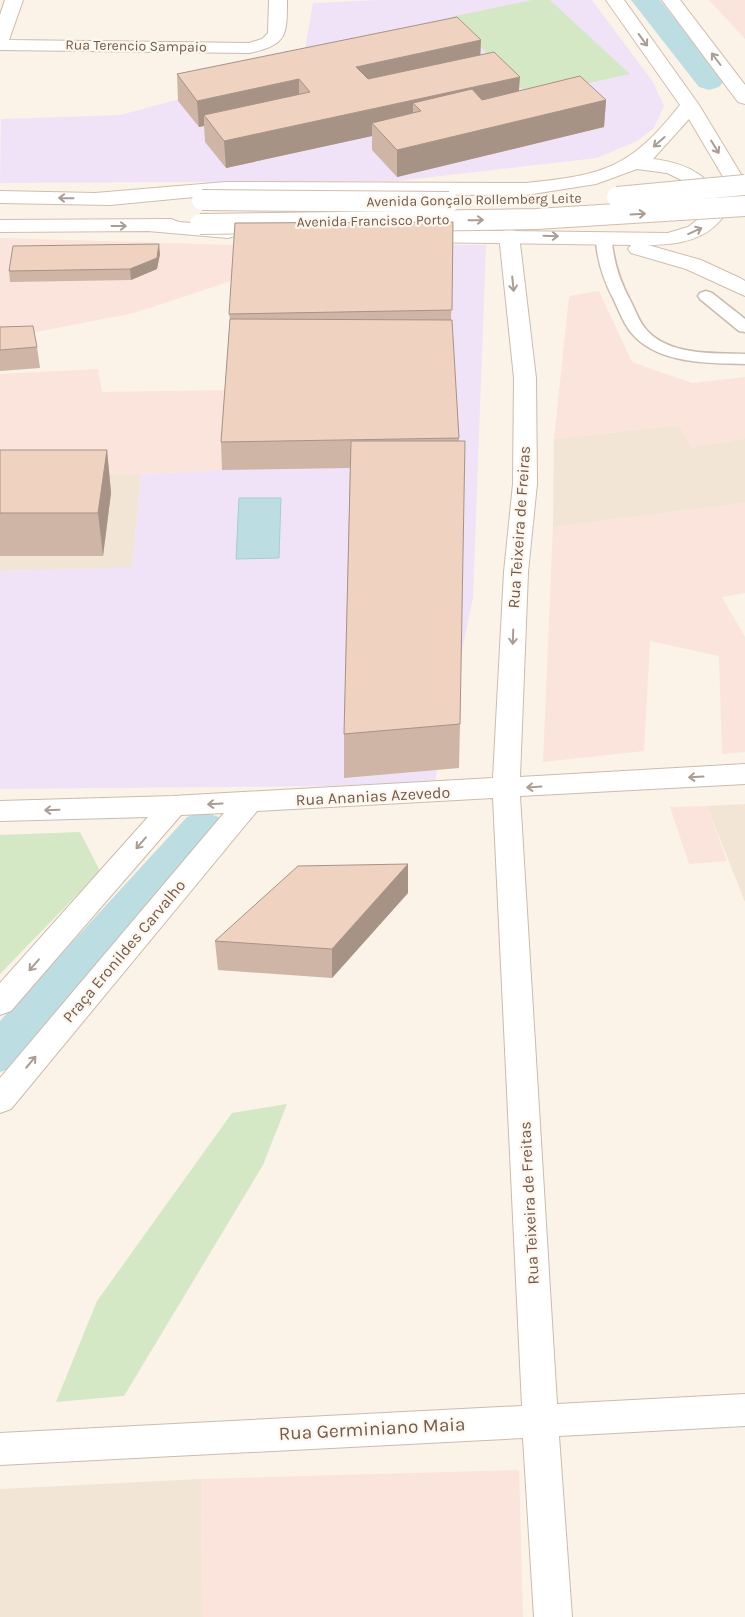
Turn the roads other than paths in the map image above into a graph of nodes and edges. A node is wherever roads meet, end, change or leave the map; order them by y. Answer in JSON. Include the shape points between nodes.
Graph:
{"nodes":[{"id":1,"x":14,"y":0,"type":"edge"},
{"id":2,"x":278,"y":0,"type":"edge"},
{"id":3,"x":615,"y":0,"type":"edge"},
{"id":4,"x":671,"y":0,"type":"edge"},
{"id":5,"x":0,"y":40,"type":"edge"},
{"id":6,"x":0,"y":45,"type":"edge"},
{"id":7,"x":745,"y":98,"type":"edge"},
{"id":8,"x":690,"y":105,"type":"junction"},
{"id":9,"x":634,"y":163,"type":"junction"},
{"id":10,"x":745,"y":185,"type":"edge"},
{"id":11,"x":0,"y":197,"type":"edge"},
{"id":12,"x":745,"y":197,"type":"edge"},
{"id":13,"x":92,"y":199,"type":"junction"},
{"id":14,"x":745,"y":206,"type":"edge"},
{"id":15,"x":0,"y":226,"type":"edge"},
{"id":16,"x":152,"y":226,"type":"junction"},
{"id":17,"x":508,"y":235,"type":"junction"},
{"id":18,"x":578,"y":237,"type":"junction"},
{"id":19,"x":604,"y":242,"type":"junction"},
{"id":20,"x":745,"y":290,"type":"edge"},
{"id":21,"x":706,"y":296,"type":"dead end"},
{"id":22,"x":745,"y":327,"type":"edge"},
{"id":23,"x":745,"y":359,"type":"edge"},
{"id":24,"x":745,"y":774,"type":"edge"},
{"id":25,"x":506,"y":789,"type":"junction"},
{"id":26,"x":249,"y":802,"type":"junction"},
{"id":27,"x":174,"y":806,"type":"junction"},
{"id":28,"x":0,"y":811,"type":"edge"},
{"id":29,"x":0,"y":1003,"type":"edge"},
{"id":30,"x":0,"y":1100,"type":"edge"},
{"id":31,"x":745,"y":1410,"type":"edge"},
{"id":32,"x":540,"y":1420,"type":"junction"},
{"id":33,"x":0,"y":1448,"type":"edge"},
{"id":34,"x":553,"y":1617,"type":"edge"}],
"edges":[{"from":1,"to":5,"type":"main road"},
{"from":2,"to":6,"type":"main road","name":"Rua Terencio Sampaio","via":[[277,35],[271,42],[249,48]]},
{"from":3,"to":8,"type":"main road","one_way":true},
{"from":7,"to":4,"type":"main road","one_way":true},
{"from":8,"to":9,"type":"main road","one_way":true,"via":[[666,136]]},
{"from":8,"to":12,"type":"main road","one_way":true},
{"from":9,"to":13,"type":"main road","via":[[595,178],[526,189],[226,188]]},
{"from":18,"to":9,"type":"main road","one_way":true,"via":[[668,239],[706,226],[716,213],[714,200],[706,188],[686,173],[656,164]]},
{"from":10,"to":13,"type":"main road","name":"Avenida Gonçalo Rollemberg Leite","bridge":true,"via":[[644,195],[510,202]]},
{"from":13,"to":11,"type":"main road","one_way":true},
{"from":16,"to":14,"type":"main road","name":"Avenida Francisco Porto","one_way":true,"bridge":true,"via":[[536,219]]},
{"from":15,"to":16,"type":"main road","name":"Avenida Francisco Porto","one_way":true},
{"from":16,"to":17,"type":"main road","via":[[299,236]]},
{"from":17,"to":18,"type":"main road","one_way":true},
{"from":17,"to":25,"type":"main road","name":"Rua Teixeira de Freiras","one_way":true,"via":[[525,378],[525,484],[516,572]]},
{"from":18,"to":19,"type":"main road"},
{"from":19,"to":20,"type":"main road","via":[[665,254],[713,271]]},
{"from":19,"to":23,"type":"lane","via":[[604,261],[629,319],[653,344],[696,356]]},
{"from":21,"to":22,"type":"lane"},
{"from":24,"to":25,"type":"main road","name":"Rua Ananias Azevedo","one_way":true},
{"from":25,"to":26,"type":"main road","name":"Rua Ananias Azevedo"},
{"from":25,"to":32,"type":"main road","name":"Rua Teixeira de Freitas"},
{"from":26,"to":27,"type":"main road","name":"Rua Ananias Azevedo","one_way":true},
{"from":30,"to":26,"type":"main road","name":"Praça Eronildes Carvalho","one_way":true},
{"from":27,"to":28,"type":"main road","name":"Rua Ananias Azevedo","one_way":true},
{"from":27,"to":29,"type":"main road","one_way":true},
{"from":31,"to":32,"type":"main road","name":"Rua Germiniano Maia"},
{"from":32,"to":33,"type":"main road","name":"Rua Germiniano Maia"},
{"from":32,"to":34,"type":"main road","name":"Rua Teixeira de Freitas"}]}
